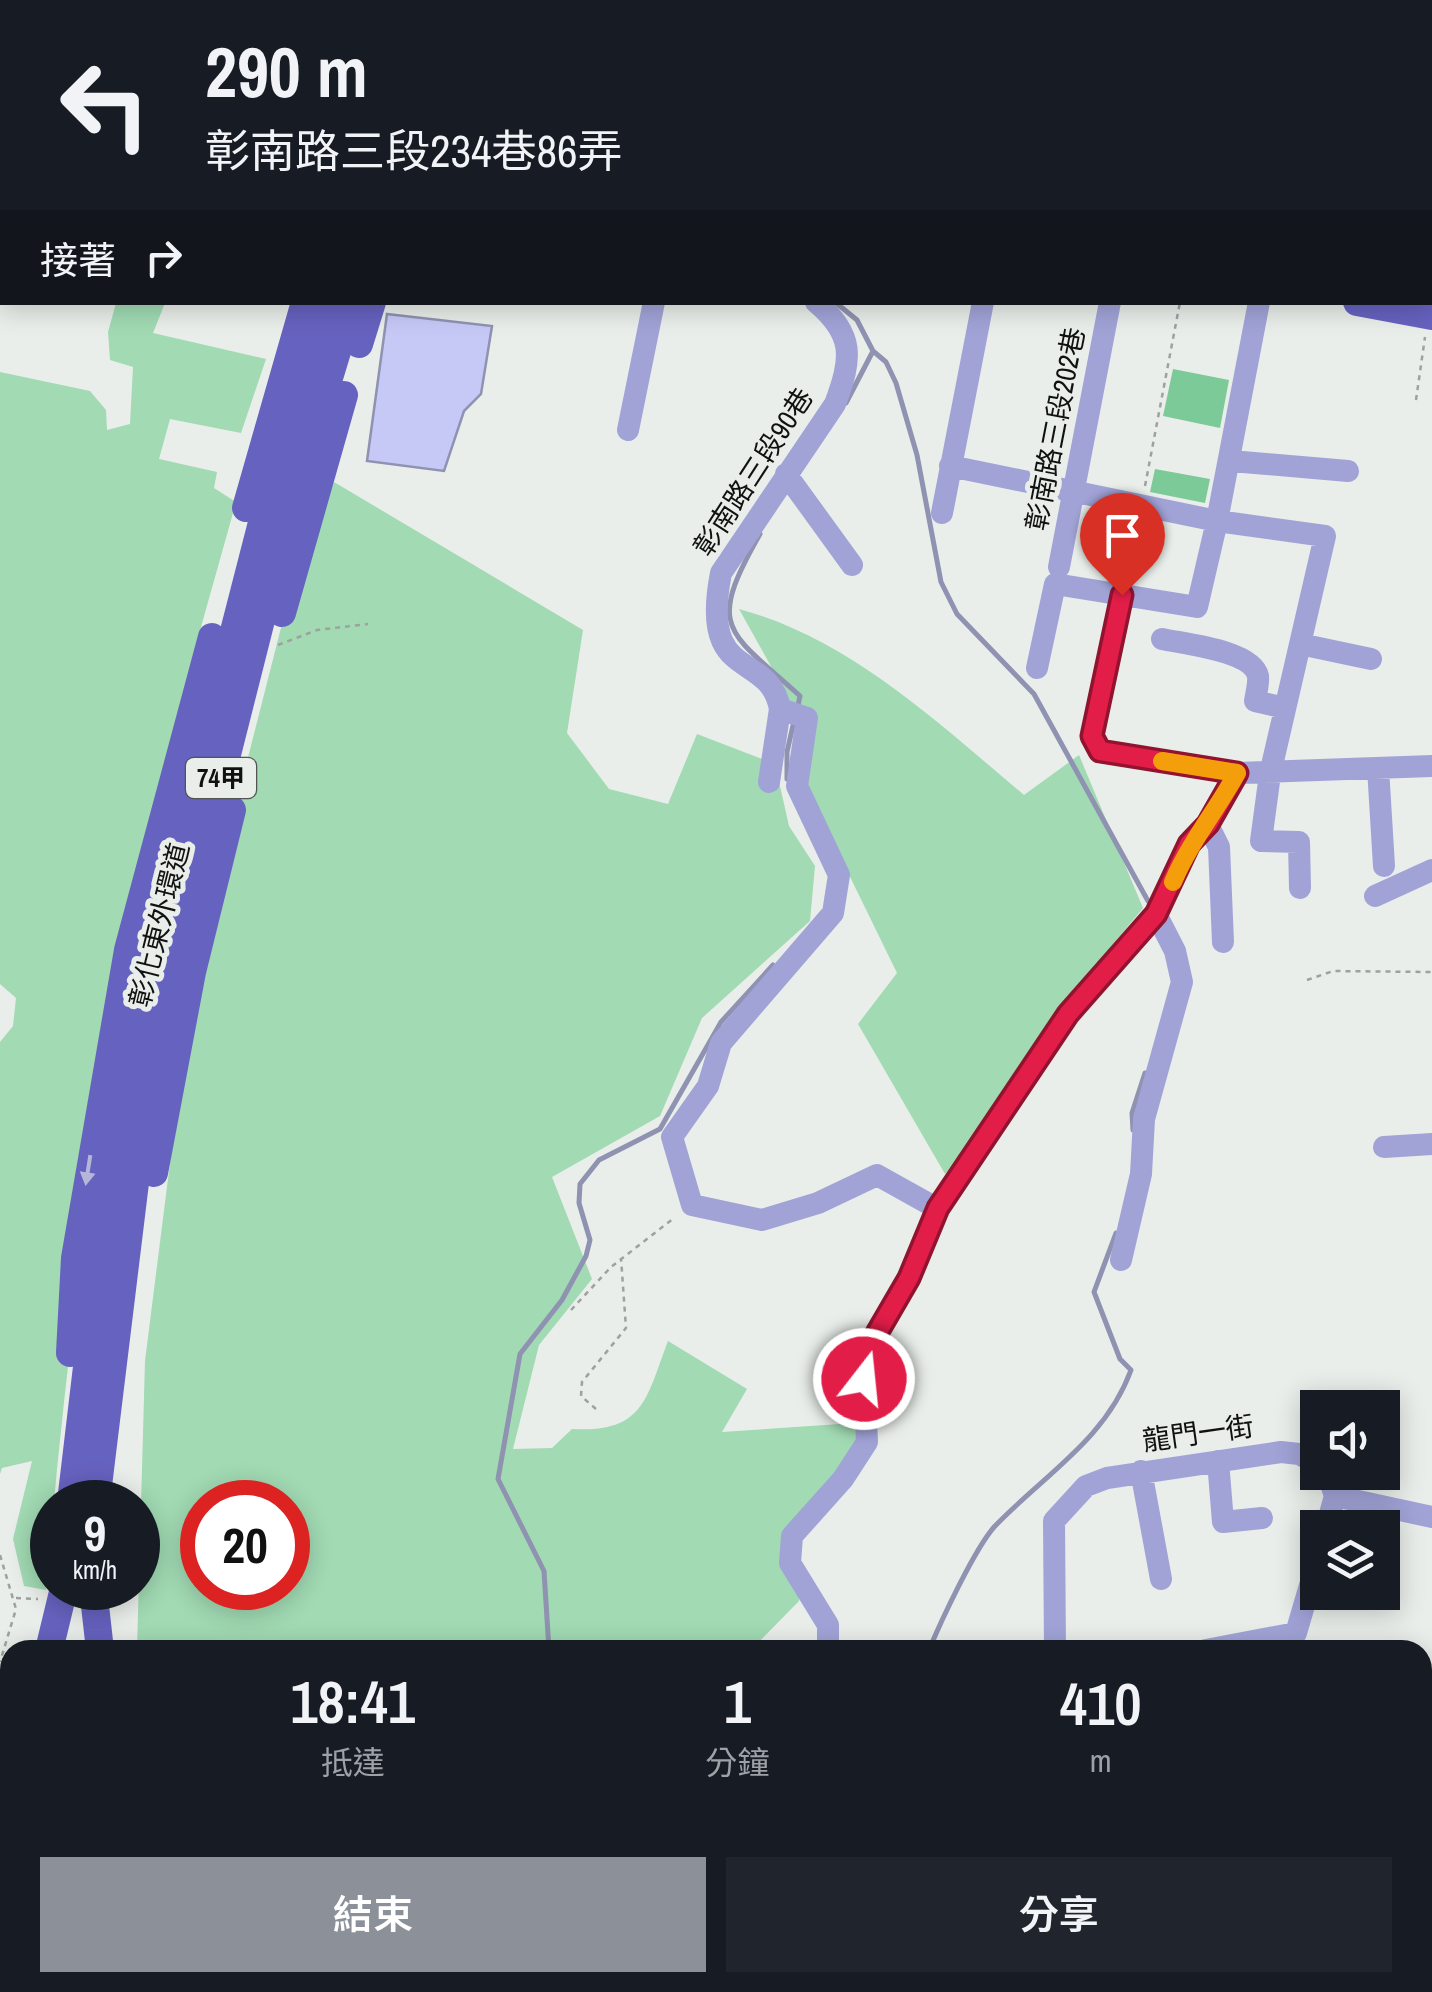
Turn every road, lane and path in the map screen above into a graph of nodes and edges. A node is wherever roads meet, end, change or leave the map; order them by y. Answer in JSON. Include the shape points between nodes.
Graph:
{"nodes":[{"id":1,"x":304,"y":305,"type":"edge"},
{"id":2,"x":327,"y":305,"type":"edge"},
{"id":3,"x":351,"y":305,"type":"edge"},
{"id":4,"x":371,"y":305,"type":"edge"},
{"id":5,"x":653,"y":305,"type":"edge"},
{"id":6,"x":820,"y":305,"type":"edge"},
{"id":7,"x":982,"y":305,"type":"edge"},
{"id":8,"x":1109,"y":305,"type":"edge"},
{"id":9,"x":1179,"y":305,"type":"edge"},
{"id":10,"x":1258,"y":305,"type":"edge"},
{"id":11,"x":1431,"y":305,"type":"edge"},
{"id":12,"x":1416,"y":400,"type":"dead end"},
{"id":13,"x":628,"y":430,"type":"dead end"},
{"id":14,"x":1230,"y":462,"type":"junction"},
{"id":15,"x":950,"y":466,"type":"junction"},
{"id":16,"x":1348,"y":471,"type":"dead end"},
{"id":17,"x":786,"y":474,"type":"junction"},
{"id":18,"x":1073,"y":494,"type":"junction"},
{"id":19,"x":1140,"y":507,"type":"junction"},
{"id":20,"x":942,"y":513,"type":"dead end"},
{"id":21,"x":1217,"y":521,"type":"junction"},
{"id":22,"x":852,"y":565,"type":"dead end"},
{"id":23,"x":1059,"y":567,"type":"dead end"},
{"id":24,"x":1122,"y":595,"type":"junction"},
{"id":25,"x":368,"y":624,"type":"dead end"},
{"id":26,"x":1162,"y":640,"type":"dead end"},
{"id":27,"x":1300,"y":644,"type":"junction"},
{"id":28,"x":273,"y":647,"type":"junction"},
{"id":29,"x":1371,"y":658,"type":"dead end"},
{"id":30,"x":1037,"y":668,"type":"dead end"},
{"id":31,"x":1284,"y":708,"type":"junction"},
{"id":32,"x":780,"y":710,"type":"junction"},
{"id":33,"x":1432,"y":766,"type":"edge"},
{"id":34,"x":1378,"y":768,"type":"junction"},
{"id":35,"x":1237,"y":773,"type":"junction"},
{"id":36,"x":1270,"y":774,"type":"junction"},
{"id":37,"x":769,"y":782,"type":"dead end"},
{"id":38,"x":1208,"y":824,"type":"junction"},
{"id":39,"x":1384,"y":866,"type":"dead end"},
{"id":40,"x":1432,"y":870,"type":"edge"},
{"id":41,"x":1300,"y":888,"type":"dead end"},
{"id":42,"x":1376,"y":896,"type":"dead end"},
{"id":43,"x":1156,"y":914,"type":"junction"},
{"id":44,"x":1224,"y":942,"type":"dead end"},
{"id":45,"x":1432,"y":972,"type":"edge"},
{"id":46,"x":1307,"y":980,"type":"dead end"},
{"id":47,"x":1432,"y":1144,"type":"edge"},
{"id":48,"x":1384,"y":1147,"type":"dead end"},
{"id":49,"x":692,"y":1205,"type":"junction"},
{"id":50,"x":938,"y":1208,"type":"junction"},
{"id":51,"x":621,"y":1258,"type":"junction"},
{"id":52,"x":110,"y":1260,"type":"junction"},
{"id":53,"x":1121,"y":1260,"type":"dead end"},
{"id":54,"x":571,"y":1310,"type":"dead end"},
{"id":55,"x":596,"y":1408,"type":"dead end"},
{"id":56,"x":87,"y":1452,"type":"junction"},
{"id":57,"x":1300,"y":1455,"type":"edge"},
{"id":58,"x":1218,"y":1461,"type":"junction"},
{"id":59,"x":1141,"y":1472,"type":"junction"},
{"id":60,"x":77,"y":1480,"type":"edge"},
{"id":61,"x":92,"y":1480,"type":"edge"},
{"id":62,"x":1333,"y":1490,"type":"edge"},
{"id":63,"x":1335,"y":1496,"type":"junction"},
{"id":64,"x":1331,"y":1510,"type":"edge"},
{"id":65,"x":1432,"y":1517,"type":"edge"},
{"id":66,"x":1262,"y":1518,"type":"dead end"},
{"id":67,"x":0,"y":1555,"type":"edge"},
{"id":68,"x":1160,"y":1580,"type":"dead end"},
{"id":69,"x":59,"y":1610,"type":"edge"},
{"id":70,"x":65,"y":1610,"type":"edge"},
{"id":71,"x":91,"y":1610,"type":"edge"},
{"id":72,"x":95,"y":1610,"type":"edge"},
{"id":73,"x":1303,"y":1610,"type":"edge"},
{"id":74,"x":7,"y":1640,"type":"edge"},
{"id":75,"x":52,"y":1640,"type":"edge"},
{"id":76,"x":64,"y":1640,"type":"edge"},
{"id":77,"x":89,"y":1640,"type":"edge"},
{"id":78,"x":99,"y":1640,"type":"edge"},
{"id":79,"x":828,"y":1640,"type":"edge"},
{"id":80,"x":1055,"y":1640,"type":"edge"},
{"id":81,"x":1259,"y":1640,"type":"edge"}],
"edges":[{"from":1,"to":56,"type":"main road","number":"74甲","one_way":true,"via":[[128,950],[96,1114],[71,1306]]},
{"from":2,"to":52,"type":"main road","name":"彰化東外環道","number":"74甲","via":[[266,507],[149,962],[117,1114]]},
{"from":3,"to":52,"type":"main road","name":"彰化東外環道","number":"74甲","via":[[288,513],[173,968]]},
{"from":4,"to":28,"type":"main road","number":"74甲"},
{"from":5,"to":13,"type":"street"},
{"from":6,"to":17,"type":"street","name":"彰南路三段90巷","via":[[848,339],[842,384]]},
{"from":7,"to":15,"type":"street"},
{"from":8,"to":18,"type":"street","name":"彰南路三段202巷"},
{"from":9,"to":19,"type":"path"},
{"from":10,"to":14,"type":"street"},
{"from":11,"to":12,"type":"path"},
{"from":14,"to":16,"type":"street"},
{"from":14,"to":21,"type":"street"},
{"from":15,"to":18,"type":"street"},
{"from":15,"to":20,"type":"street"},
{"from":17,"to":22,"type":"street"},
{"from":17,"to":32,"type":"street","name":"彰南路三段90巷","via":[[721,573],[714,605],[722,647],[778,696]]},
{"from":18,"to":19,"type":"street"},
{"from":18,"to":23,"type":"street","name":"彰南路三段202巷"},
{"from":19,"to":21,"type":"street"},
{"from":21,"to":24,"type":"street","via":[[1197,608]]},
{"from":21,"to":27,"type":"street","via":[[1325,536]]},
{"from":24,"to":30,"type":"street","via":[[1054,584]]},
{"from":24,"to":35,"type":"street","via":[[1092,736],[1100,751]]},
{"from":25,"to":28,"type":"path","via":[[317,630]]},
{"from":26,"to":31,"type":"street","via":[[1225,652],[1252,666],[1258,676],[1255,700]]},
{"from":27,"to":29,"type":"street"},
{"from":27,"to":31,"type":"street"},
{"from":28,"to":56,"type":"main road","number":"74甲","via":[[192,972]]},
{"from":31,"to":36,"type":"street"},
{"from":32,"to":37,"type":"street"},
{"from":32,"to":49,"type":"street","name":"彰南路三段90巷","via":[[807,718],[797,786],[839,875],[839,890],[834,913],[720,1043],[708,1086],[672,1137]]},
{"from":33,"to":34,"type":"street"},
{"from":34,"to":36,"type":"street"},
{"from":34,"to":39,"type":"street"},
{"from":35,"to":36,"type":"street"},
{"from":35,"to":38,"type":"street"},
{"from":36,"to":41,"type":"street","via":[[1262,841],[1299,842]]},
{"from":38,"to":43,"type":"street","via":[[1189,844]]},
{"from":38,"to":44,"type":"street","via":[[1219,847]]},
{"from":40,"to":42,"type":"street"},
{"from":43,"to":50,"type":"street","via":[[1068,1014]]},
{"from":43,"to":53,"type":"street","via":[[1182,982],[1144,1119],[1141,1174]]},
{"from":45,"to":46,"type":"path","via":[[1364,970]]},
{"from":47,"to":48,"type":"street"},
{"from":49,"to":50,"type":"street","via":[[762,1220],[878,1174]]},
{"from":49,"to":51,"type":"path"},
{"from":50,"to":79,"type":"street","via":[[873,1340],[864,1379],[867,1442],[792,1536],[790,1563],[828,1625]]},
{"from":51,"to":54,"type":"path"},
{"from":51,"to":55,"type":"path","via":[[626,1328],[582,1382],[581,1396]]},
{"from":52,"to":56,"type":"main road","name":"彰化東外環道","number":"74甲"},
{"from":56,"to":60,"type":"main road","name":"彰化東外環道","number":"74甲"},
{"from":56,"to":61,"type":"main road","name":"彰化東外環道","number":"74甲"},
{"from":57,"to":58,"type":"street","name":"龍門一街"},
{"from":58,"to":59,"type":"street","name":"龍門一街"},
{"from":58,"to":66,"type":"street","via":[[1223,1522]]},
{"from":59,"to":68,"type":"street"},
{"from":59,"to":80,"type":"street","name":"龍門一街","via":[[1086,1486],[1054,1521]]},
{"from":62,"to":63,"type":"street"},
{"from":63,"to":64,"type":"street"},
{"from":63,"to":65,"type":"street"},
{"from":67,"to":74,"type":"path","via":[[16,1608]]},
{"from":69,"to":75,"type":"main road"},
{"from":70,"to":76,"type":"main road"},
{"from":71,"to":77,"type":"main road"},
{"from":72,"to":78,"type":"main road"},
{"from":73,"to":81,"type":"street","via":[[1296,1633]]}]}
